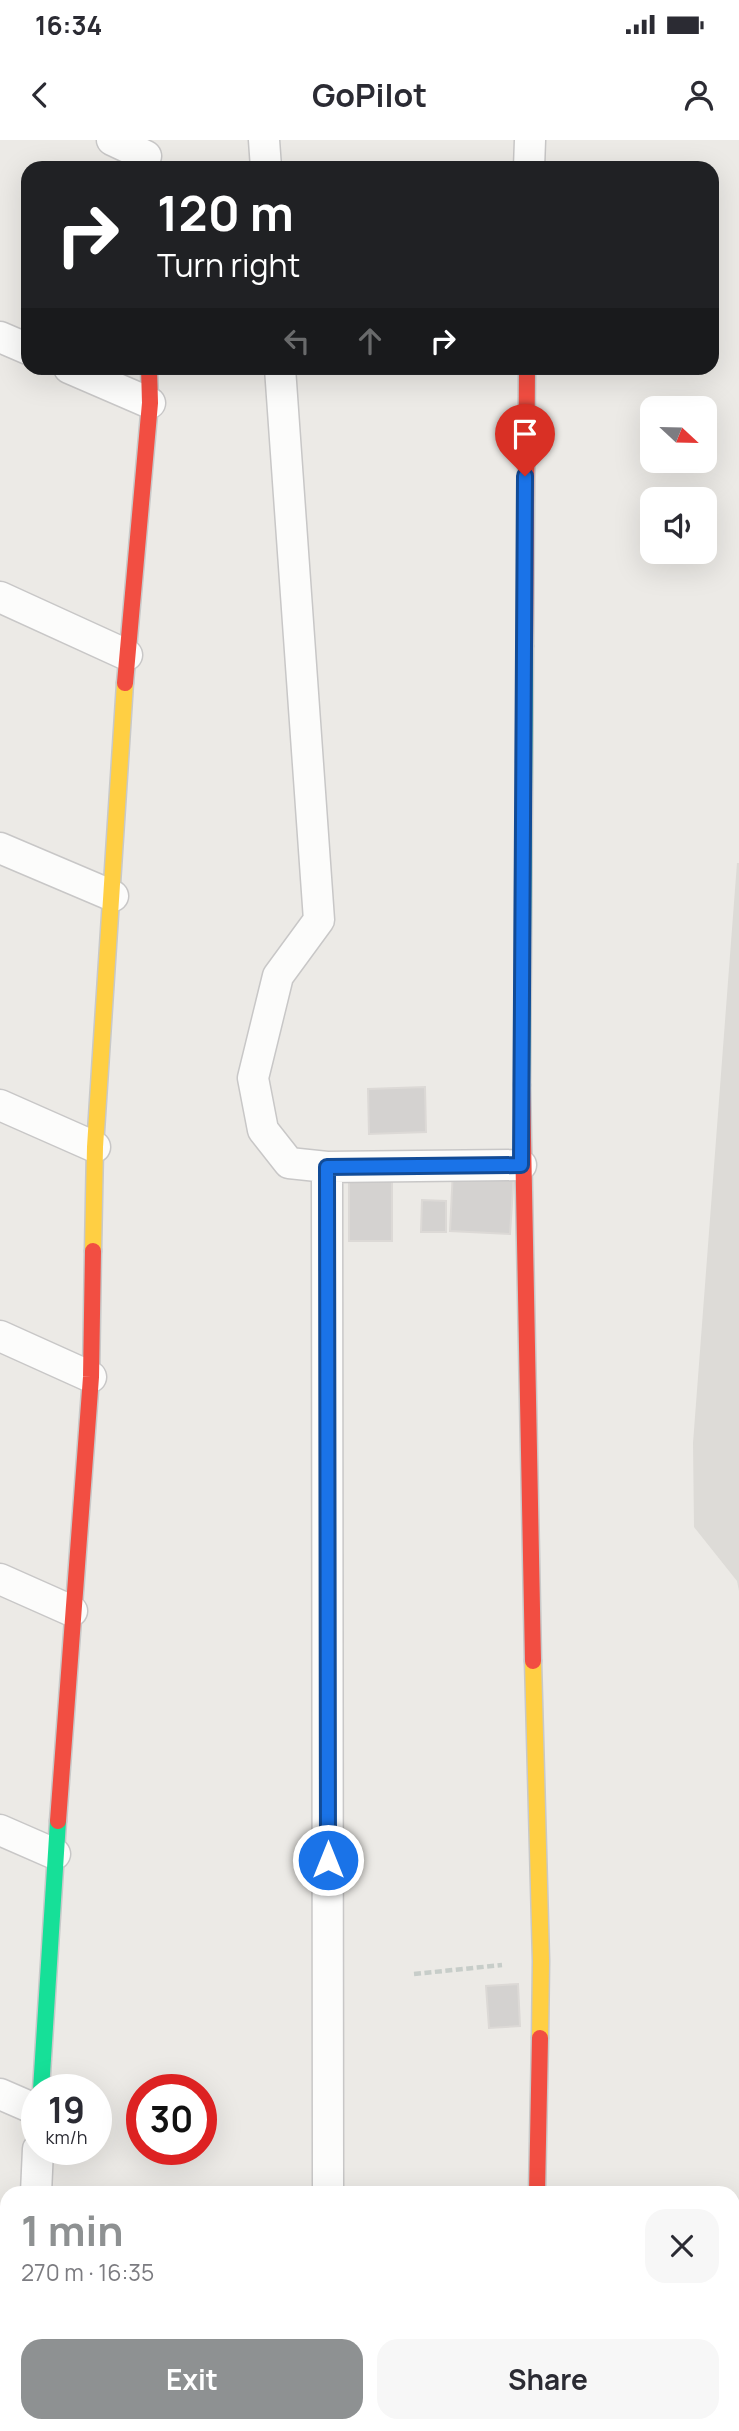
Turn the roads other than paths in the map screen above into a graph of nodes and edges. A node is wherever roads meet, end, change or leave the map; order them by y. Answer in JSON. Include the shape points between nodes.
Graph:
{"nodes":[{"id":1,"x":112,"y":140,"type":"edge"},
{"id":2,"x":264,"y":140,"type":"edge"},
{"id":3,"x":530,"y":140,"type":"edge"},
{"id":4,"x":145,"y":155,"type":"edge"},
{"id":5,"x":266,"y":161,"type":"edge"},
{"id":6,"x":529,"y":161,"type":"edge"},
{"id":7,"x":0,"y":337,"type":"edge"},
{"id":8,"x":21,"y":346,"type":"edge"},
{"id":9,"x":85,"y":375,"type":"edge"},
{"id":10,"x":149,"y":375,"type":"edge"},
{"id":11,"x":280,"y":375,"type":"edge"},
{"id":12,"x":527,"y":375,"type":"edge"},
{"id":13,"x":150,"y":403,"type":"junction"},
{"id":14,"x":0,"y":597,"type":"edge"},
{"id":15,"x":127,"y":655,"type":"junction"},
{"id":16,"x":0,"y":848,"type":"edge"},
{"id":17,"x":113,"y":896,"type":"junction"},
{"id":18,"x":0,"y":1105,"type":"edge"},
{"id":19,"x":95,"y":1147,"type":"junction"},
{"id":20,"x":521,"y":1165,"type":"junction"},
{"id":21,"x":327,"y":1167,"type":"junction"},
{"id":22,"x":0,"y":1336,"type":"edge"},
{"id":23,"x":90,"y":1377,"type":"junction"},
{"id":24,"x":0,"y":1579,"type":"edge"},
{"id":25,"x":72,"y":1611,"type":"junction"},
{"id":26,"x":0,"y":1830,"type":"edge"},
{"id":27,"x":55,"y":1854,"type":"junction"},
{"id":28,"x":42,"y":2074,"type":"edge"},
{"id":29,"x":0,"y":2094,"type":"edge"},
{"id":30,"x":21,"y":2103,"type":"edge"},
{"id":31,"x":37,"y":2165,"type":"edge"},
{"id":32,"x":36,"y":2186,"type":"edge"},
{"id":33,"x":328,"y":2186,"type":"edge"},
{"id":34,"x":537,"y":2186,"type":"edge"}],
"edges":[{"from":1,"to":4,"type":"street"},
{"from":2,"to":5,"type":"street"},
{"from":3,"to":6,"type":"street"},
{"from":7,"to":8,"type":"street"},
{"from":9,"to":13,"type":"street"},
{"from":10,"to":13,"type":"street"},
{"from":11,"to":21,"type":"street","via":[[319,920],[278,976],[253,1078],[263,1130],[289,1163]]},
{"from":12,"to":20,"type":"street"},
{"from":13,"to":15,"type":"street"},
{"from":14,"to":15,"type":"street"},
{"from":15,"to":17,"type":"street"},
{"from":16,"to":17,"type":"street"},
{"from":17,"to":19,"type":"street"},
{"from":18,"to":19,"type":"street"},
{"from":19,"to":23,"type":"street"},
{"from":20,"to":21,"type":"street"},
{"from":20,"to":34,"type":"street","via":[[541,1961]]},
{"from":21,"to":33,"type":"street"},
{"from":22,"to":23,"type":"street"},
{"from":23,"to":25,"type":"street"},
{"from":24,"to":25,"type":"street"},
{"from":25,"to":27,"type":"street"},
{"from":26,"to":27,"type":"street"},
{"from":27,"to":28,"type":"street"},
{"from":29,"to":30,"type":"street"},
{"from":31,"to":32,"type":"street"}]}
